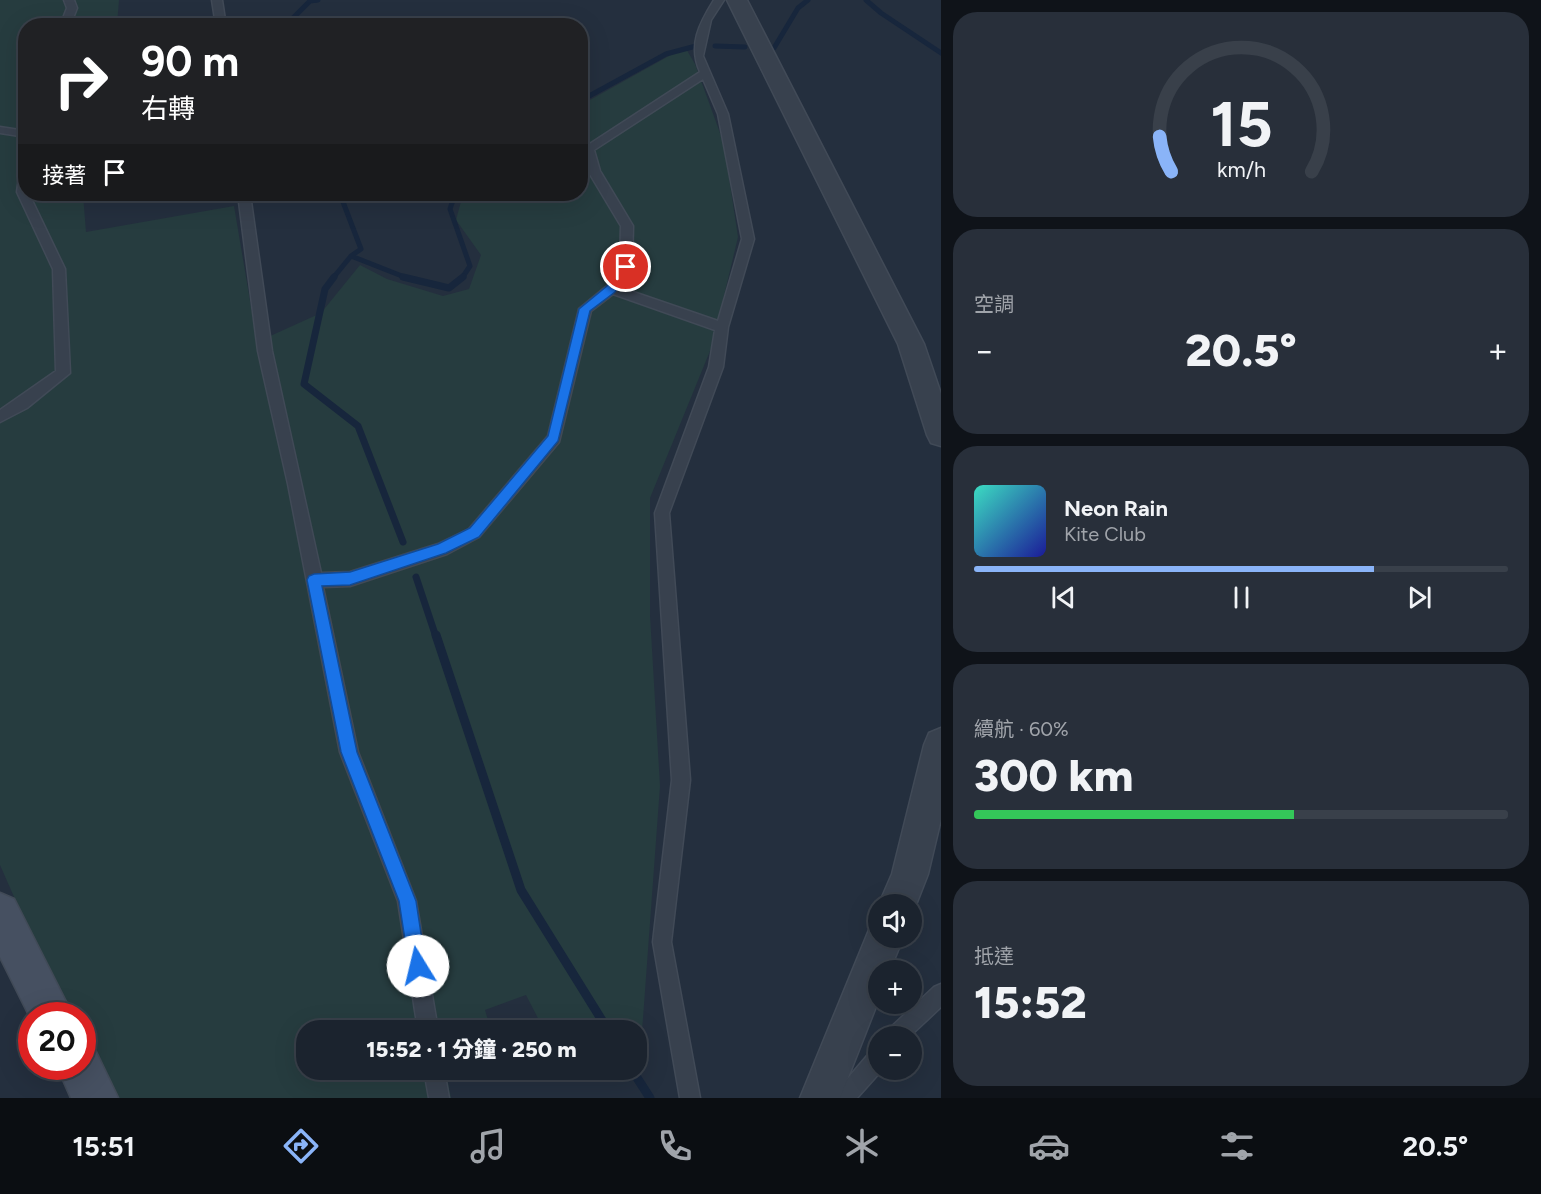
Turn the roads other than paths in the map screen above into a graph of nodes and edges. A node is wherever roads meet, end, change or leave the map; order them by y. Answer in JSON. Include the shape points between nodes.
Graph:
{"nodes":[{"id":1,"x":69,"y":0,"type":"edge"},
{"id":2,"x":217,"y":0,"type":"edge"},
{"id":3,"x":719,"y":0,"type":"edge"},
{"id":4,"x":737,"y":0,"type":"edge"},
{"id":5,"x":68,"y":18,"type":"edge"},
{"id":6,"x":220,"y":18,"type":"edge"},
{"id":7,"x":706,"y":73,"type":"junction"},
{"id":8,"x":0,"y":130,"type":"edge"},
{"id":9,"x":18,"y":133,"type":"edge"},
{"id":10,"x":27,"y":201,"type":"edge"},
{"id":11,"x":245,"y":201,"type":"edge"},
{"id":12,"x":611,"y":289,"type":"junction"},
{"id":13,"x":722,"y":327,"type":"junction"},
{"id":14,"x":0,"y":417,"type":"edge"},
{"id":15,"x":941,"y":435,"type":"edge"},
{"id":16,"x":314,"y":580,"type":"junction"},
{"id":17,"x":941,"y":745,"type":"edge"},
{"id":18,"x":902,"y":894,"type":"edge"},
{"id":19,"x":0,"y":913,"type":"edge"},
{"id":20,"x":880,"y":948,"type":"edge"},
{"id":21,"x":941,"y":994,"type":"edge"},
{"id":22,"x":45,"y":1002,"type":"edge"},
{"id":23,"x":426,"y":1020,"type":"edge"},
{"id":24,"x":907,"y":1026,"type":"edge"},
{"id":25,"x":868,"y":1069,"type":"edge"},
{"id":26,"x":86,"y":1080,"type":"edge"},
{"id":27,"x":436,"y":1080,"type":"edge"},
{"id":28,"x":95,"y":1098,"type":"edge"},
{"id":29,"x":439,"y":1098,"type":"edge"},
{"id":30,"x":690,"y":1098,"type":"edge"},
{"id":31,"x":820,"y":1098,"type":"edge"},
{"id":32,"x":844,"y":1098,"type":"edge"}],
"edges":[{"from":1,"to":5,"type":"lane","via":[[72,8]]},
{"from":2,"to":6,"type":"lane"},
{"from":3,"to":7,"type":"lane","via":[[706,20],[698,56]]},
{"from":4,"to":15,"type":"street","via":[[911,344]]},
{"from":7,"to":12,"type":"lane","via":[[588,149],[594,171],[627,226],[626,267]]},
{"from":7,"to":13,"type":"lane","via":[[723,114],[748,239]]},
{"from":8,"to":9,"type":"lane"},
{"from":10,"to":14,"type":"lane","via":[[59,268],[63,373]]},
{"from":11,"to":16,"type":"lane","via":[[265,351]]},
{"from":12,"to":13,"type":"lane"},
{"from":12,"to":16,"type":"lane","via":[[585,309],[554,438],[474,532],[441,549],[350,579]]},
{"from":13,"to":30,"type":"lane","via":[[716,367],[663,513],[681,780],[662,942]]},
{"from":16,"to":23,"type":"lane","via":[[349,752],[407,901]]},
{"from":17,"to":18,"type":"street"},
{"from":19,"to":22,"type":"street"},
{"from":20,"to":31,"type":"street"},
{"from":21,"to":24,"type":"lane"},
{"from":25,"to":32,"type":"lane"},
{"from":26,"to":28,"type":"street"},
{"from":27,"to":29,"type":"lane"}]}
